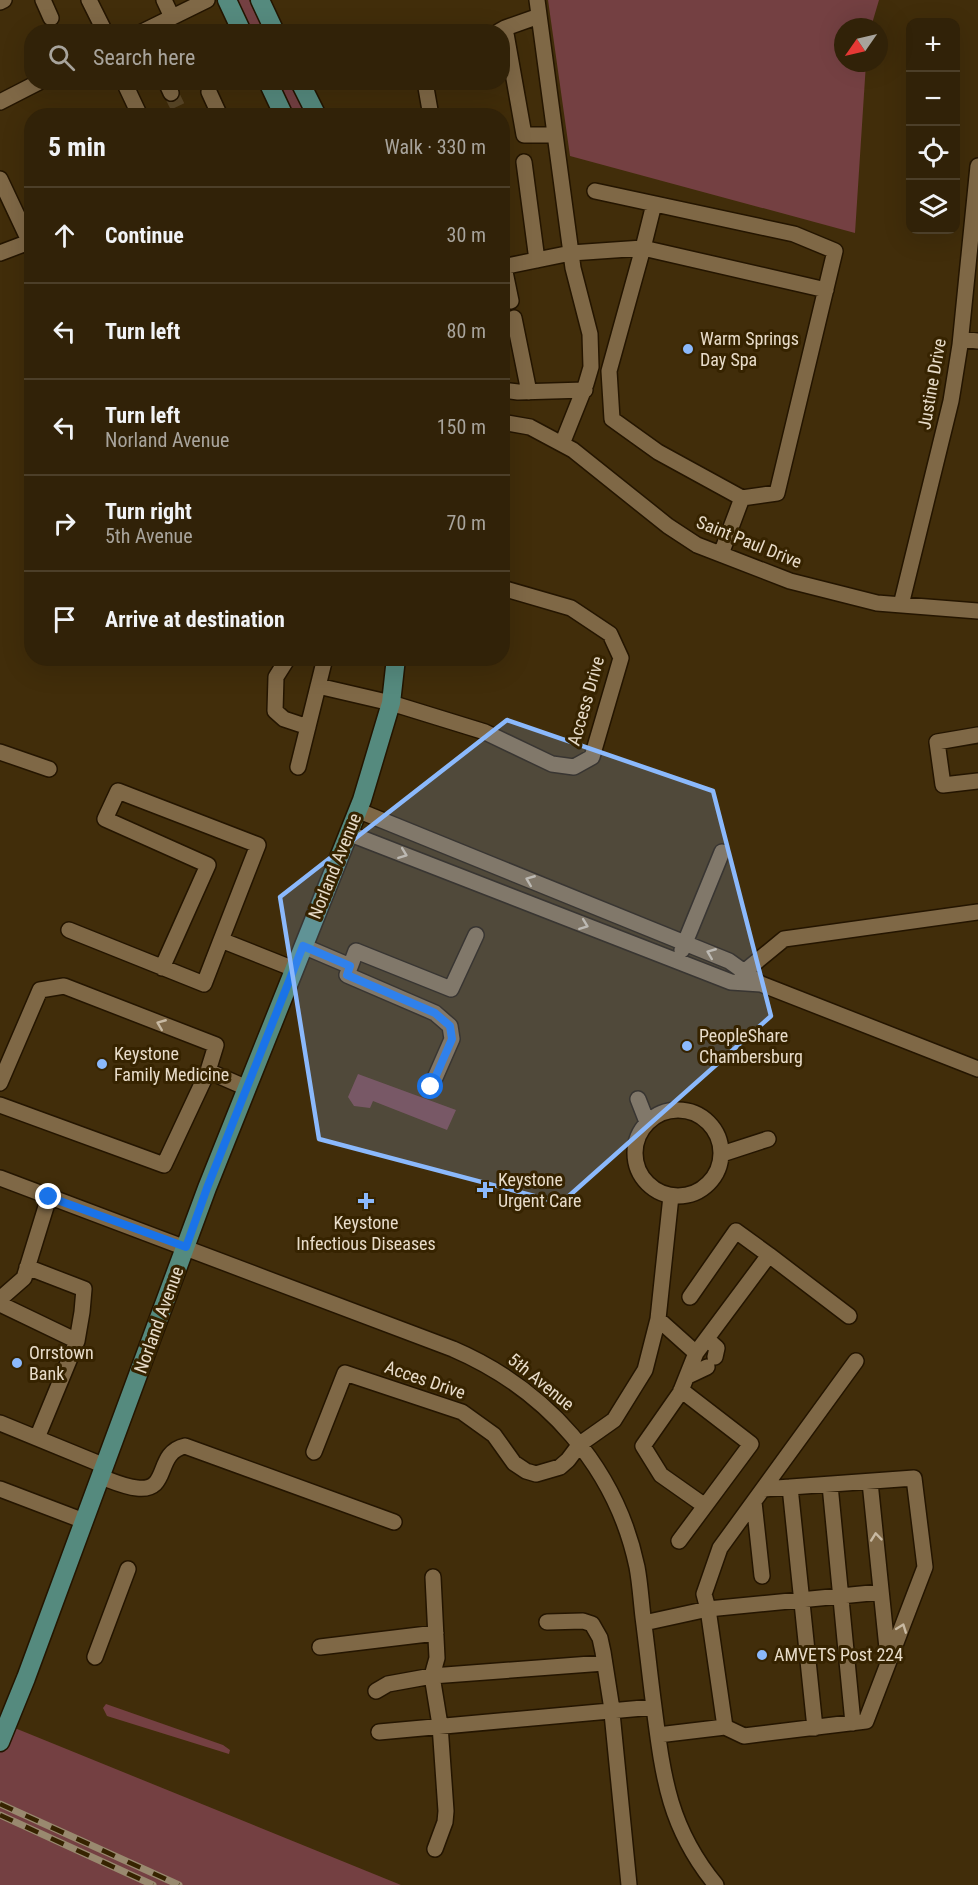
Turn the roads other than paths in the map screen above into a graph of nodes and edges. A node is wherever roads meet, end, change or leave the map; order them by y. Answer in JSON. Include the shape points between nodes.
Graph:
{"nodes":[{"id":1,"x":4,"y":0,"type":"edge"},
{"id":2,"x":43,"y":0,"type":"edge"},
{"id":3,"x":89,"y":0,"type":"edge"},
{"id":4,"x":164,"y":0,"type":"edge"},
{"id":5,"x":207,"y":0,"type":"edge"},
{"id":6,"x":227,"y":0,"type":"edge"},
{"id":7,"x":260,"y":0,"type":"edge"},
{"id":8,"x":537,"y":0,"type":"edge"},
{"id":9,"x":0,"y":2,"type":"edge"},
{"id":10,"x":539,"y":16,"type":"junction"},
{"id":11,"x":172,"y":17,"type":"junction"},
{"id":12,"x":51,"y":18,"type":"dead end"},
{"id":13,"x":101,"y":24,"type":"edge"},
{"id":14,"x":158,"y":24,"type":"edge"},
{"id":15,"x":238,"y":24,"type":"edge"},
{"id":16,"x":271,"y":24,"type":"edge"},
{"id":17,"x":510,"y":27,"type":"edge"},
{"id":18,"x":510,"y":68,"type":"edge"},
{"id":19,"x":24,"y":90,"type":"edge"},
{"id":20,"x":127,"y":90,"type":"edge"},
{"id":21,"x":272,"y":90,"type":"edge"},
{"id":22,"x":304,"y":90,"type":"edge"},
{"id":23,"x":426,"y":90,"type":"edge"},
{"id":24,"x":209,"y":92,"type":"dead end"},
{"id":25,"x":0,"y":102,"type":"edge"},
{"id":26,"x":136,"y":108,"type":"edge"},
{"id":27,"x":216,"y":108,"type":"edge"},
{"id":28,"x":280,"y":108,"type":"edge"},
{"id":29,"x":312,"y":108,"type":"edge"},
{"id":30,"x":430,"y":108,"type":"edge"},
{"id":31,"x":555,"y":135,"type":"junction"},
{"id":32,"x":524,"y":162,"type":"dead end"},
{"id":33,"x":978,"y":166,"type":"edge"},
{"id":34,"x":0,"y":179,"type":"edge"},
{"id":35,"x":595,"y":191,"type":"dead end"},
{"id":36,"x":654,"y":204,"type":"junction"},
{"id":37,"x":24,"y":232,"type":"edge"},
{"id":38,"x":24,"y":247,"type":"edge"},
{"id":39,"x":643,"y":248,"type":"junction"},
{"id":40,"x":0,"y":253,"type":"edge"},
{"id":41,"x":571,"y":253,"type":"junction"},
{"id":42,"x":537,"y":260,"type":"junction"},
{"id":43,"x":510,"y":266,"type":"edge"},
{"id":44,"x":826,"y":290,"type":"junction"},
{"id":45,"x":510,"y":297,"type":"edge"},
{"id":46,"x":511,"y":301,"type":"dead end"},
{"id":47,"x":514,"y":318,"type":"dead end"},
{"id":48,"x":960,"y":339,"type":"junction"},
{"id":49,"x":978,"y":341,"type":"edge"},
{"id":50,"x":585,"y":390,"type":"junction"},
{"id":51,"x":510,"y":391,"type":"edge"},
{"id":52,"x":529,"y":392,"type":"junction"},
{"id":53,"x":510,"y":423,"type":"edge"},
{"id":54,"x":562,"y":444,"type":"junction"},
{"id":55,"x":742,"y":498,"type":"junction"},
{"id":56,"x":721,"y":554,"type":"junction"},
{"id":57,"x":510,"y":590,"type":"edge"},
{"id":58,"x":901,"y":605,"type":"junction"},
{"id":59,"x":978,"y":611,"type":"edge"},
{"id":60,"x":283,"y":666,"type":"edge"},
{"id":61,"x":323,"y":666,"type":"edge"},
{"id":62,"x":395,"y":666,"type":"edge"},
{"id":63,"x":318,"y":686,"type":"junction"},
{"id":64,"x":391,"y":703,"type":"junction"},
{"id":65,"x":308,"y":726,"type":"junction"},
{"id":66,"x":978,"y":735,"type":"edge"},
{"id":67,"x":0,"y":752,"type":"edge"},
{"id":68,"x":298,"y":767,"type":"dead end"},
{"id":69,"x":49,"y":768,"type":"dead end"},
{"id":70,"x":978,"y":781,"type":"edge"},
{"id":71,"x":357,"y":810,"type":"junction"},
{"id":72,"x":348,"y":833,"type":"junction"},
{"id":73,"x":722,"y":852,"type":"dead end"},
{"id":74,"x":978,"y":912,"type":"edge"},
{"id":75,"x":69,"y":930,"type":"dead end"},
{"id":76,"x":476,"y":935,"type":"dead end"},
{"id":77,"x":221,"y":939,"type":"junction"},
{"id":78,"x":686,"y":943,"type":"junction"},
{"id":79,"x":303,"y":946,"type":"junction"},
{"id":80,"x":677,"y":961,"type":"junction"},
{"id":81,"x":350,"y":966,"type":"junction"},
{"id":82,"x":162,"y":968,"type":"junction"},
{"id":83,"x":294,"y":969,"type":"junction"},
{"id":84,"x":744,"y":972,"type":"junction"},
{"id":85,"x":761,"y":984,"type":"junction"},
{"id":86,"x":978,"y":1069,"type":"edge"},
{"id":87,"x":208,"y":1071,"type":"junction"},
{"id":88,"x":0,"y":1083,"type":"edge"},
{"id":89,"x":431,"y":1087,"type":"dead end"},
{"id":90,"x":247,"y":1088,"type":"junction"},
{"id":91,"x":638,"y":1099,"type":"dead end"},
{"id":92,"x":0,"y":1105,"type":"edge"},
{"id":93,"x":647,"y":1122,"type":"junction"},
{"id":94,"x":768,"y":1139,"type":"dead end"},
{"id":95,"x":722,"y":1154,"type":"junction"},
{"id":96,"x":0,"y":1178,"type":"edge"},
{"id":97,"x":671,"y":1196,"type":"junction"},
{"id":98,"x":49,"y":1197,"type":"junction"},
{"id":99,"x":186,"y":1247,"type":"junction"},
{"id":100,"x":769,"y":1255,"type":"junction"},
{"id":101,"x":27,"y":1267,"type":"junction"},
{"id":102,"x":690,"y":1297,"type":"dead end"},
{"id":103,"x":0,"y":1299,"type":"edge"},
{"id":104,"x":0,"y":1304,"type":"edge"},
{"id":105,"x":849,"y":1316,"type":"dead end"},
{"id":106,"x":658,"y":1319,"type":"junction"},
{"id":107,"x":707,"y":1339,"type":"junction"},
{"id":108,"x":77,"y":1341,"type":"junction"},
{"id":109,"x":696,"y":1353,"type":"junction"},
{"id":110,"x":856,"y":1362,"type":"dead end"},
{"id":111,"x":688,"y":1376,"type":"junction"},
{"id":112,"x":681,"y":1390,"type":"junction"},
{"id":113,"x":0,"y":1423,"type":"edge"},
{"id":114,"x":37,"y":1438,"type":"junction"},
{"id":115,"x":580,"y":1444,"type":"junction"},
{"id":116,"x":314,"y":1452,"type":"dead end"},
{"id":117,"x":103,"y":1471,"type":"junction"},
{"id":118,"x":870,"y":1482,"type":"junction"},
{"id":119,"x":830,"y":1485,"type":"junction"},
{"id":120,"x":790,"y":1487,"type":"junction"},
{"id":121,"x":0,"y":1489,"type":"edge"},
{"id":122,"x":759,"y":1496,"type":"junction"},
{"id":123,"x":705,"y":1506,"type":"junction"},
{"id":124,"x":84,"y":1521,"type":"junction"},
{"id":125,"x":394,"y":1522,"type":"dead end"},
{"id":126,"x":679,"y":1541,"type":"dead end"},
{"id":127,"x":128,"y":1569,"type":"dead end"},
{"id":128,"x":433,"y":1576,"type":"dead end"},
{"id":129,"x":762,"y":1576,"type":"dead end"},
{"id":130,"x":881,"y":1592,"type":"junction"},
{"id":131,"x":840,"y":1596,"type":"junction"},
{"id":132,"x":802,"y":1600,"type":"junction"},
{"id":133,"x":708,"y":1609,"type":"junction"},
{"id":134,"x":547,"y":1622,"type":"dead end"},
{"id":135,"x":644,"y":1623,"type":"junction"},
{"id":136,"x":436,"y":1633,"type":"junction"},
{"id":137,"x":320,"y":1647,"type":"dead end"},
{"id":138,"x":95,"y":1657,"type":"dead end"},
{"id":139,"x":604,"y":1663,"type":"junction"},
{"id":140,"x":888,"y":1663,"type":"junction"},
{"id":141,"x":432,"y":1676,"type":"junction"},
{"id":142,"x":376,"y":1691,"type":"dead end"},
{"id":143,"x":654,"y":1707,"type":"junction"},
{"id":144,"x":612,"y":1710,"type":"junction"},
{"id":145,"x":860,"y":1722,"type":"junction"},
{"id":146,"x":440,"y":1725,"type":"junction"},
{"id":147,"x":725,"y":1727,"type":"junction"},
{"id":148,"x":815,"y":1728,"type":"junction"},
{"id":149,"x":379,"y":1732,"type":"dead end"},
{"id":150,"x":658,"y":1735,"type":"junction"},
{"id":151,"x":0,"y":1742,"type":"edge"},
{"id":152,"x":435,"y":1848,"type":"dead end"},
{"id":153,"x":629,"y":1885,"type":"edge"},
{"id":154,"x":716,"y":1885,"type":"edge"}],
"edges":[{"from":1,"to":9,"type":"street"},
{"from":2,"to":12,"type":"street"},
{"from":3,"to":13,"type":"street"},
{"from":4,"to":11,"type":"street"},
{"from":5,"to":11,"type":"street"},
{"from":6,"to":15,"type":"main road"},
{"from":7,"to":16,"type":"main road"},
{"from":8,"to":10,"type":"street"},
{"from":10,"to":17,"type":"street"},
{"from":10,"to":31,"type":"street"},
{"from":11,"to":14,"type":"street"},
{"from":18,"to":31,"type":"street","via":[[524,135]]},
{"from":19,"to":25,"type":"street"},
{"from":20,"to":26,"type":"street"},
{"from":21,"to":28,"type":"main road"},
{"from":22,"to":29,"type":"main road"},
{"from":23,"to":30,"type":"street"},
{"from":24,"to":27,"type":"street"},
{"from":31,"to":41,"type":"street"},
{"from":32,"to":42,"type":"street"},
{"from":33,"to":48,"type":"street","name":"Justine Drive"},
{"from":34,"to":37,"type":"street"},
{"from":35,"to":36,"type":"street"},
{"from":36,"to":39,"type":"street"},
{"from":36,"to":44,"type":"street","via":[[794,234],[835,251]]},
{"from":38,"to":40,"type":"street"},
{"from":39,"to":41,"type":"street"},
{"from":39,"to":44,"type":"street"},
{"from":39,"to":55,"type":"street","via":[[609,371],[612,418],[658,452]]},
{"from":41,"to":42,"type":"street"},
{"from":41,"to":50,"type":"street","via":[[590,334],[591,366]]},
{"from":42,"to":43,"type":"street"},
{"from":44,"to":55,"type":"street","via":[[777,494]]},
{"from":45,"to":46,"type":"street"},
{"from":47,"to":52,"type":"street"},
{"from":48,"to":49,"type":"street"},
{"from":48,"to":58,"type":"street","name":"Justine Drive","via":[[951,400]]},
{"from":50,"to":52,"type":"street"},
{"from":50,"to":54,"type":"street"},
{"from":51,"to":52,"type":"street"},
{"from":53,"to":54,"type":"street","name":"Saint Paul Drive","via":[[530,427]]},
{"from":54,"to":56,"type":"street","name":"Saint Paul Drive","via":[[668,526],[697,545]]},
{"from":55,"to":56,"type":"street"},
{"from":56,"to":58,"type":"street","name":"Saint Paul Drive","via":[[790,581],[877,603]]},
{"from":57,"to":64,"type":"street","name":"Access Drive","via":[[571,608],[610,634],[621,658],[592,758],[574,767],[552,764],[485,732]]},
{"from":58,"to":59,"type":"street","name":"Saint Paul Drive"},
{"from":60,"to":65,"type":"street","via":[[276,677],[275,711]]},
{"from":61,"to":63,"type":"street"},
{"from":62,"to":64,"type":"main road","name":"Norland Avenue"},
{"from":63,"to":64,"type":"street","name":"Access Drive"},
{"from":63,"to":65,"type":"street"},
{"from":64,"to":71,"type":"main road","name":"Norland Avenue"},
{"from":65,"to":68,"type":"street"},
{"from":66,"to":70,"type":"street","via":[[937,742],[943,785]]},
{"from":67,"to":69,"type":"street"},
{"from":71,"to":72,"type":"main road","name":"Norland Avenue"},
{"from":78,"to":71,"type":"street","one_way":true},
{"from":72,"to":79,"type":"main road","name":"Norland Avenue"},
{"from":72,"to":80,"type":"street","one_way":true},
{"from":73,"to":78,"type":"street"},
{"from":74,"to":84,"type":"street","via":[[784,939]]},
{"from":75,"to":82,"type":"street"},
{"from":76,"to":81,"type":"street","via":[[452,989],[356,951]]},
{"from":77,"to":82,"type":"street","via":[[204,984]]},
{"from":77,"to":82,"type":"street","via":[[258,845],[118,791],[105,819],[208,865]]},
{"from":77,"to":83,"type":"street"},
{"from":78,"to":80,"type":"street"},
{"from":84,"to":78,"type":"street","one_way":true,"via":[[729,961]]},
{"from":79,"to":81,"type":"street"},
{"from":79,"to":83,"type":"main road","name":"Norland Avenue"},
{"from":80,"to":85,"type":"street","via":[[731,982]]},
{"from":81,"to":89,"type":"street","via":[[347,975],[435,1013],[450,1026],[452,1039]]},
{"from":83,"to":90,"type":"main road","name":"Norland Avenue"},
{"from":84,"to":85,"type":"street"},
{"from":85,"to":86,"type":"street"},
{"from":87,"to":88,"type":"street","one_way":true,"via":[[216,1045],[64,986],[40,990]]},
{"from":87,"to":90,"type":"street"},
{"from":87,"to":92,"type":"street","via":[[165,1165]]},
{"from":90,"to":99,"type":"main road","name":"Norland Avenue"},
{"from":91,"to":93,"type":"street"},
{"from":93,"to":95,"type":"street","via":[[672,1110],[699,1115],[718,1135]]},
{"from":93,"to":97,"type":"street","via":[[636,1146],[638,1166],[647,1183]]},
{"from":94,"to":95,"type":"street"},
{"from":95,"to":97,"type":"street","via":[[716,1175],[708,1185],[684,1196]]},
{"from":96,"to":98,"type":"street","name":"5th Avenue"},
{"from":97,"to":106,"type":"street"},
{"from":98,"to":99,"type":"street","name":"5th Avenue"},
{"from":98,"to":101,"type":"street"},
{"from":99,"to":115,"type":"street","name":"5th Avenue","via":[[473,1358],[532,1395]]},
{"from":99,"to":117,"type":"main road","name":"Norland Avenue"},
{"from":100,"to":102,"type":"street","via":[[736,1231]]},
{"from":100,"to":105,"type":"street"},
{"from":100,"to":107,"type":"street"},
{"from":101,"to":103,"type":"street","via":[[24,1278]]},
{"from":101,"to":108,"type":"street","via":[[84,1289]]},
{"from":104,"to":108,"type":"street"},
{"from":106,"to":109,"type":"street"},
{"from":106,"to":115,"type":"street","via":[[645,1370],[614,1420]]},
{"from":107,"to":109,"type":"street"},
{"from":107,"to":111,"type":"street","via":[[717,1348],[711,1362]]},
{"from":108,"to":114,"type":"street"},
{"from":109,"to":111,"type":"street"},
{"from":110,"to":122,"type":"street"},
{"from":111,"to":112,"type":"street"},
{"from":112,"to":123,"type":"street","via":[[643,1446],[661,1475]]},
{"from":112,"to":123,"type":"street","via":[[751,1444]]},
{"from":113,"to":114,"type":"street"},
{"from":114,"to":117,"type":"street"},
{"from":115,"to":116,"type":"street","name":"Acces Drive","via":[[560,1467],[530,1473],[514,1463],[494,1435],[462,1412],[345,1373]]},
{"from":115,"to":135,"type":"street","name":"5th Avenue","via":[[606,1483],[623,1519],[637,1569]]},
{"from":117,"to":124,"type":"main road","name":"Norland Avenue"},
{"from":117,"to":125,"type":"street","via":[[135,1488],[150,1486],[159,1481],[166,1457],[185,1446]]},
{"from":118,"to":119,"type":"street"},
{"from":130,"to":118,"type":"street","one_way":true},
{"from":140,"to":118,"type":"street","one_way":true,"via":[[925,1567],[914,1478]]},
{"from":119,"to":120,"type":"street"},
{"from":119,"to":131,"type":"street"},
{"from":120,"to":122,"type":"street"},
{"from":120,"to":132,"type":"street"},
{"from":121,"to":124,"type":"street"},
{"from":122,"to":129,"type":"street"},
{"from":122,"to":133,"type":"street","via":[[720,1548],[705,1594]]},
{"from":123,"to":126,"type":"street"},
{"from":124,"to":151,"type":"main road","name":"Norland Avenue"},
{"from":127,"to":138,"type":"street"},
{"from":128,"to":136,"type":"street"},
{"from":130,"to":131,"type":"street"},
{"from":130,"to":140,"type":"street"},
{"from":131,"to":132,"type":"street"},
{"from":131,"to":145,"type":"street"},
{"from":132,"to":133,"type":"street"},
{"from":132,"to":148,"type":"street"},
{"from":133,"to":135,"type":"street"},
{"from":133,"to":147,"type":"street"},
{"from":134,"to":139,"type":"street","via":[[592,1624],[600,1638]]},
{"from":135,"to":143,"type":"street","name":"5th Avenue"},
{"from":136,"to":137,"type":"street"},
{"from":136,"to":141,"type":"street","via":[[437,1658]]},
{"from":139,"to":141,"type":"street"},
{"from":139,"to":144,"type":"street"},
{"from":140,"to":145,"type":"street"},
{"from":141,"to":142,"type":"street","via":[[388,1684]]},
{"from":141,"to":146,"type":"street"},
{"from":143,"to":144,"type":"street"},
{"from":143,"to":150,"type":"street","name":"5th Avenue"},
{"from":144,"to":146,"type":"street"},
{"from":144,"to":153,"type":"street"},
{"from":145,"to":148,"type":"street"},
{"from":146,"to":149,"type":"street"},
{"from":146,"to":152,"type":"street","via":[[446,1811]]},
{"from":147,"to":148,"type":"street","via":[[744,1736]]},
{"from":147,"to":150,"type":"street"},
{"from":150,"to":154,"type":"street","name":"5th Avenue","via":[[670,1803],[679,1826]]}]}
